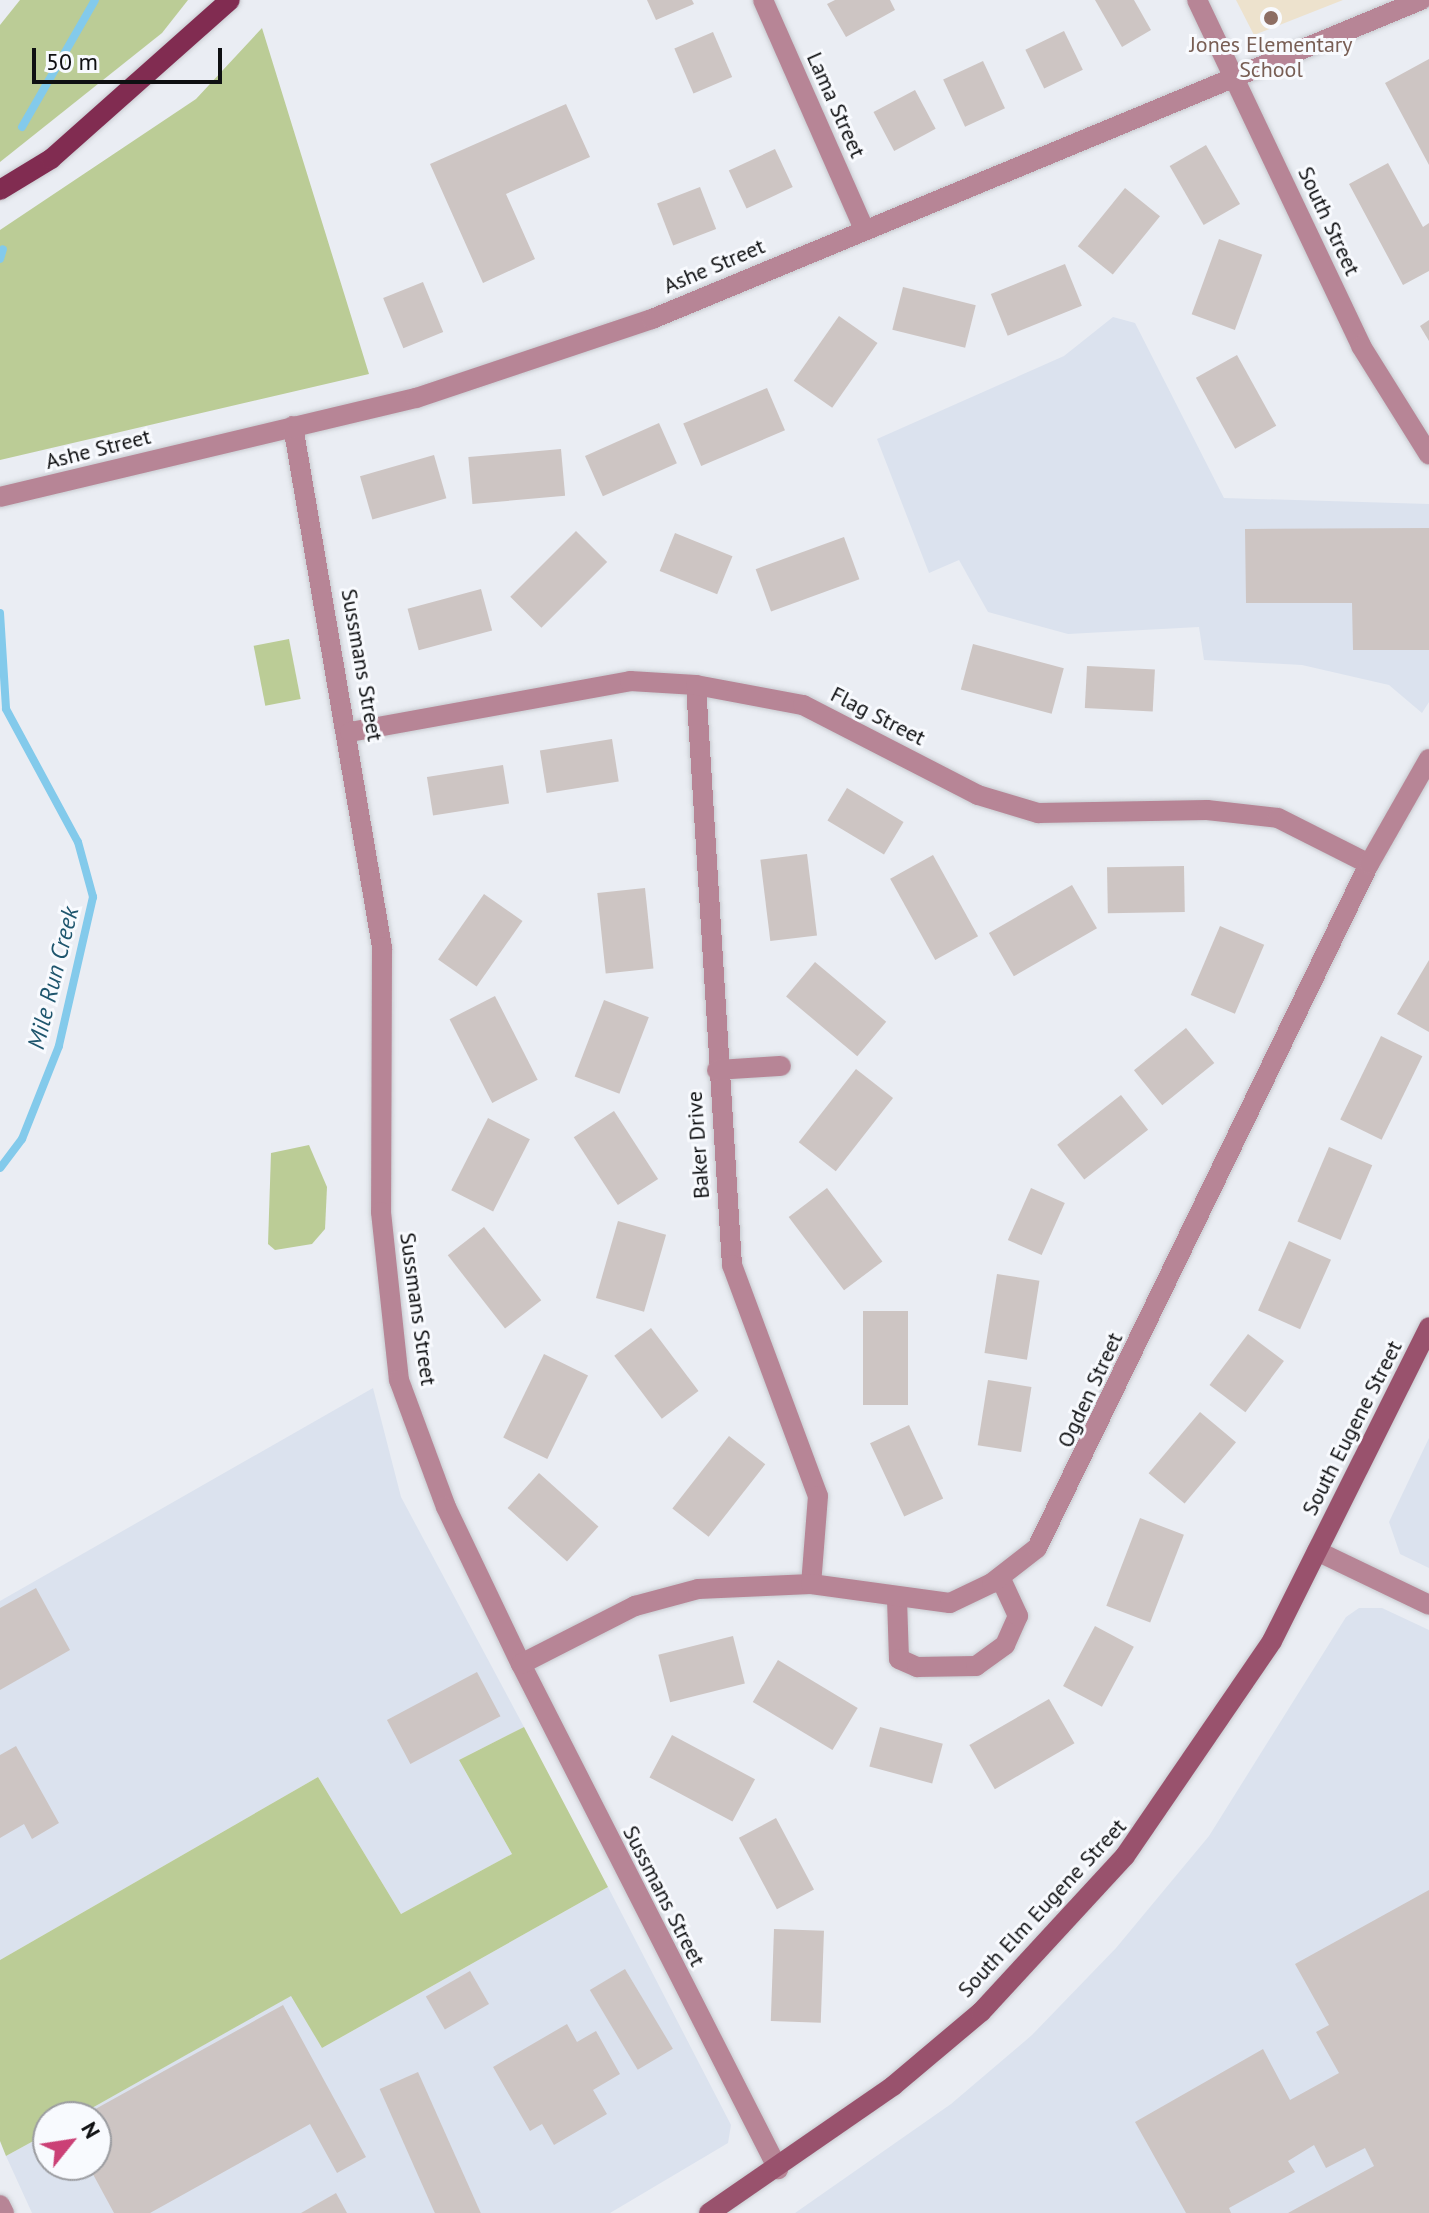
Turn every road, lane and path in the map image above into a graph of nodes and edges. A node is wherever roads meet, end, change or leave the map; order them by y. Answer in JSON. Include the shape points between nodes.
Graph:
{"nodes":[{"id":1,"x":230,"y":0,"type":"edge"},
{"id":2,"x":763,"y":0,"type":"edge"},
{"id":3,"x":1197,"y":0,"type":"edge"},
{"id":4,"x":1421,"y":0,"type":"edge"},
{"id":5,"x":1233,"y":73,"type":"junction"},
{"id":6,"x":0,"y":190,"type":"edge"},
{"id":7,"x":864,"y":229,"type":"junction"},
{"id":8,"x":293,"y":426,"type":"junction"},
{"id":9,"x":1429,"y":455,"type":"edge"},
{"id":10,"x":0,"y":497,"type":"edge"},
{"id":11,"x":696,"y":685,"type":"junction"},
{"id":12,"x":350,"y":732,"type":"junction"},
{"id":13,"x":1429,"y":759,"type":"edge"},
{"id":14,"x":1369,"y":864,"type":"junction"},
{"id":15,"x":781,"y":1066,"type":"dead end"},
{"id":16,"x":717,"y":1070,"type":"junction"},
{"id":17,"x":1429,"y":1327,"type":"edge"},
{"id":18,"x":1317,"y":1551,"type":"junction"},
{"id":19,"x":1000,"y":1577,"type":"junction"},
{"id":20,"x":811,"y":1584,"type":"junction"},
{"id":21,"x":897,"y":1599,"type":"junction"},
{"id":22,"x":1429,"y":1605,"type":"edge"},
{"id":23,"x":521,"y":1664,"type":"junction"},
{"id":24,"x":778,"y":2169,"type":"junction"},
{"id":25,"x":0,"y":2205,"type":"edge"},
{"id":26,"x":4,"y":2213,"type":"edge"},
{"id":27,"x":709,"y":2213,"type":"edge"}],
"edges":[{"from":1,"to":6,"type":"main road","via":[[51,159]]},
{"from":2,"to":7,"type":"street","name":"Lama Street"},
{"from":3,"to":5,"type":"street","name":"South Street"},
{"from":4,"to":5,"type":"street","name":"Ashe Street"},
{"from":5,"to":7,"type":"street","name":"Ashe Street"},
{"from":5,"to":9,"type":"street","name":"South Street","via":[[1361,346]]},
{"from":7,"to":8,"type":"street","name":"Ashe Street","via":[[652,319],[416,398]]},
{"from":8,"to":10,"type":"street","name":"Ashe Street"},
{"from":8,"to":12,"type":"street","name":"Sussmans Street"},
{"from":11,"to":12,"type":"street","name":"Flag Street","via":[[630,681]]},
{"from":11,"to":14,"type":"street","name":"Flag Street","via":[[803,705],[978,795],[1038,813],[1207,810],[1278,818]]},
{"from":11,"to":16,"type":"street","name":"Baker Drive"},
{"from":12,"to":23,"type":"street","name":"Sussmans Street","via":[[382,947],[381,1212],[399,1380],[446,1507]]},
{"from":13,"to":14,"type":"street","name":"Ogden Street"},
{"from":14,"to":19,"type":"street","name":"Ogden Street","via":[[1071,1487],[1037,1548]]},
{"from":15,"to":16,"type":"street"},
{"from":16,"to":20,"type":"street","name":"Baker Drive","via":[[732,1265],[818,1496]]},
{"from":17,"to":18,"type":"main road","name":"South Eugene Street"},
{"from":18,"to":22,"type":"street"},
{"from":18,"to":24,"type":"main road","name":"South Elm Eugene Street","via":[[1217,1732],[1125,1856],[981,2012]]},
{"from":19,"to":21,"type":"street","name":"Ogden Street","via":[[950,1603]]},
{"from":19,"to":21,"type":"street","via":[[1018,1616],[1005,1645],[976,1666],[917,1667],[899,1659]]},
{"from":20,"to":21,"type":"street","name":"Ogden Street"},
{"from":20,"to":23,"type":"street","name":"Ogden Street","via":[[698,1589],[635,1606]]},
{"from":23,"to":24,"type":"street","name":"Sussmans Street"},
{"from":24,"to":27,"type":"main road","name":"South Elm Eugene Street"},
{"from":25,"to":26,"type":"street"}]}
